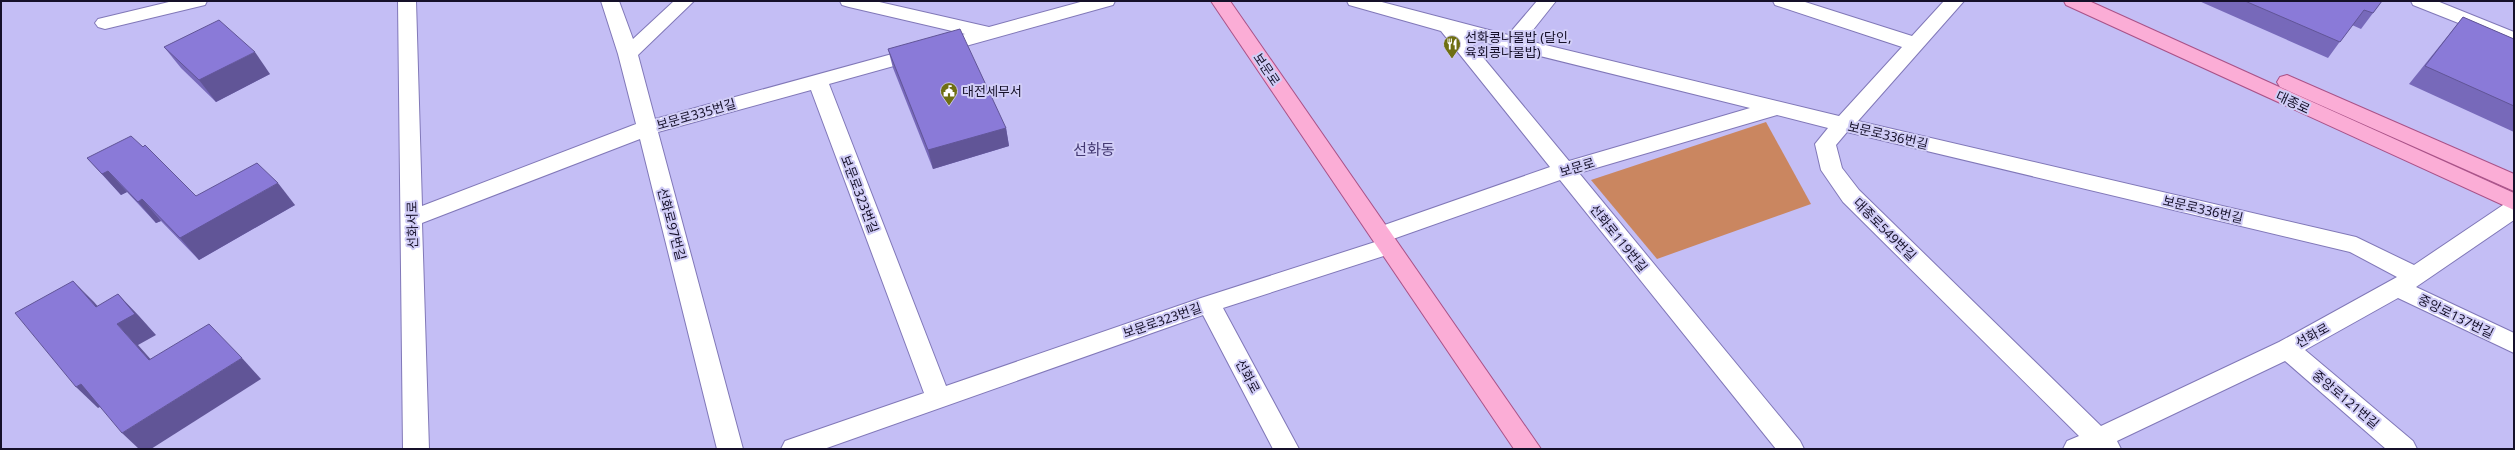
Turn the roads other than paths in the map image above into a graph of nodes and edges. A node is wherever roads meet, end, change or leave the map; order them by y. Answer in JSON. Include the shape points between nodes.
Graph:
{"nodes":[{"id":1,"x":407,"y":1,"type":"edge"},
{"id":2,"x":610,"y":1,"type":"edge"},
{"id":3,"x":686,"y":1,"type":"edge"},
{"id":4,"x":849,"y":1,"type":"edge"},
{"id":5,"x":1106,"y":1,"type":"edge"},
{"id":6,"x":1220,"y":1,"type":"edge"},
{"id":7,"x":1356,"y":1,"type":"edge"},
{"id":8,"x":1547,"y":1,"type":"edge"},
{"id":9,"x":1782,"y":1,"type":"edge"},
{"id":10,"x":1955,"y":1,"type":"edge"},
{"id":11,"x":2073,"y":1,"type":"edge"},
{"id":12,"x":2104,"y":1,"type":"edge"},
{"id":13,"x":2420,"y":1,"type":"edge"},
{"id":14,"x":192,"y":2,"type":"edge"},
{"id":15,"x":105,"y":22,"type":"dead end"},
{"id":16,"x":1448,"y":27,"type":"junction"},
{"id":17,"x":987,"y":33,"type":"junction"},
{"id":18,"x":2514,"y":39,"type":"edge"},
{"id":19,"x":1512,"y":43,"type":"junction"},
{"id":20,"x":1915,"y":44,"type":"junction"},
{"id":21,"x":628,"y":54,"type":"junction"},
{"id":22,"x":817,"y":80,"type":"junction"},
{"id":23,"x":1777,"y":108,"type":"junction"},
{"id":24,"x":1842,"y":124,"type":"junction"},
{"id":25,"x":647,"y":128,"type":"junction"},
{"id":26,"x":1564,"y":170,"type":"junction"},
{"id":27,"x":2514,"y":183,"type":"edge"},
{"id":28,"x":2514,"y":202,"type":"edge"},
{"id":29,"x":2514,"y":209,"type":"edge"},
{"id":30,"x":412,"y":218,"type":"junction"},
{"id":31,"x":1384,"y":240,"type":"junction"},
{"id":32,"x":2406,"y":282,"type":"junction"},
{"id":33,"x":1209,"y":304,"type":"junction"},
{"id":34,"x":2514,"y":344,"type":"edge"},
{"id":35,"x":2287,"y":349,"type":"junction"},
{"id":36,"x":938,"y":398,"type":"junction"},
{"id":37,"x":2103,"y":444,"type":"edge"},
{"id":38,"x":416,"y":449,"type":"edge"},
{"id":39,"x":730,"y":449,"type":"edge"},
{"id":40,"x":794,"y":449,"type":"edge"},
{"id":41,"x":1286,"y":449,"type":"edge"},
{"id":42,"x":1528,"y":449,"type":"edge"},
{"id":43,"x":1791,"y":449,"type":"edge"},
{"id":44,"x":2076,"y":449,"type":"edge"},
{"id":45,"x":2404,"y":449,"type":"edge"}],
"edges":[{"from":1,"to":30,"type":"street","name":"선화서로"},
{"from":2,"to":21,"type":"street","name":"선화로97번길"},
{"from":3,"to":21,"type":"street"},
{"from":4,"to":17,"type":"street","name":"보문로335번길"},
{"from":5,"to":17,"type":"street","name":"보문로335번길"},
{"from":6,"to":31,"type":"main road","name":"보문로"},
{"from":7,"to":16,"type":"street","name":"보문로336번길"},
{"from":8,"to":19,"type":"street"},
{"from":9,"to":20,"type":"street"},
{"from":10,"to":20,"type":"street","name":"대종로549번길"},
{"from":11,"to":28,"type":"main road","name":"대종로"},
{"from":12,"to":27,"type":"main road","name":"대종로"},
{"from":13,"to":18,"type":"street"},
{"from":14,"to":15,"type":"street"},
{"from":16,"to":19,"type":"street","name":"보문로336번길"},
{"from":16,"to":26,"type":"street","name":"선화로119번길"},
{"from":17,"to":22,"type":"street","name":"보문로335번길"},
{"from":19,"to":23,"type":"street","name":"보문로336번길"},
{"from":20,"to":24,"type":"street","name":"대종로549번길"},
{"from":21,"to":25,"type":"street","name":"선화로97번길"},
{"from":22,"to":25,"type":"street","name":"보문로335번길"},
{"from":22,"to":36,"type":"street","name":"보문로323번길"},
{"from":23,"to":24,"type":"street","name":"보문로336번길"},
{"from":23,"to":26,"type":"street","name":"보문로"},
{"from":24,"to":32,"type":"street","name":"보문로336번길","via":[[2356,245]]},
{"from":24,"to":37,"type":"street","name":"대종로549번길","via":[[1825,144],[1832,170],[1851,196]]},
{"from":25,"to":30,"type":"street","name":"보문로335번길"},
{"from":25,"to":39,"type":"street","name":"선화로97번길"},
{"from":26,"to":31,"type":"street","name":"보문로"},
{"from":26,"to":43,"type":"street","name":"선화로119번길"},
{"from":29,"to":32,"type":"street","name":"선화로"},
{"from":30,"to":38,"type":"street","name":"선화서로"},
{"from":31,"to":33,"type":"street","name":"보문로323번길"},
{"from":31,"to":42,"type":"main road","name":"보문로"},
{"from":32,"to":34,"type":"street","name":"중앙로137번길"},
{"from":32,"to":35,"type":"street","name":"선화로"},
{"from":33,"to":36,"type":"street","name":"보문로323번길"},
{"from":33,"to":41,"type":"street","name":"선화로"},
{"from":35,"to":37,"type":"street","name":"선화로"},
{"from":35,"to":45,"type":"street","name":"중앙로121번길"},
{"from":36,"to":40,"type":"street","name":"보문로323번길"},
{"from":37,"to":44,"type":"street","name":"선화로"}]}
